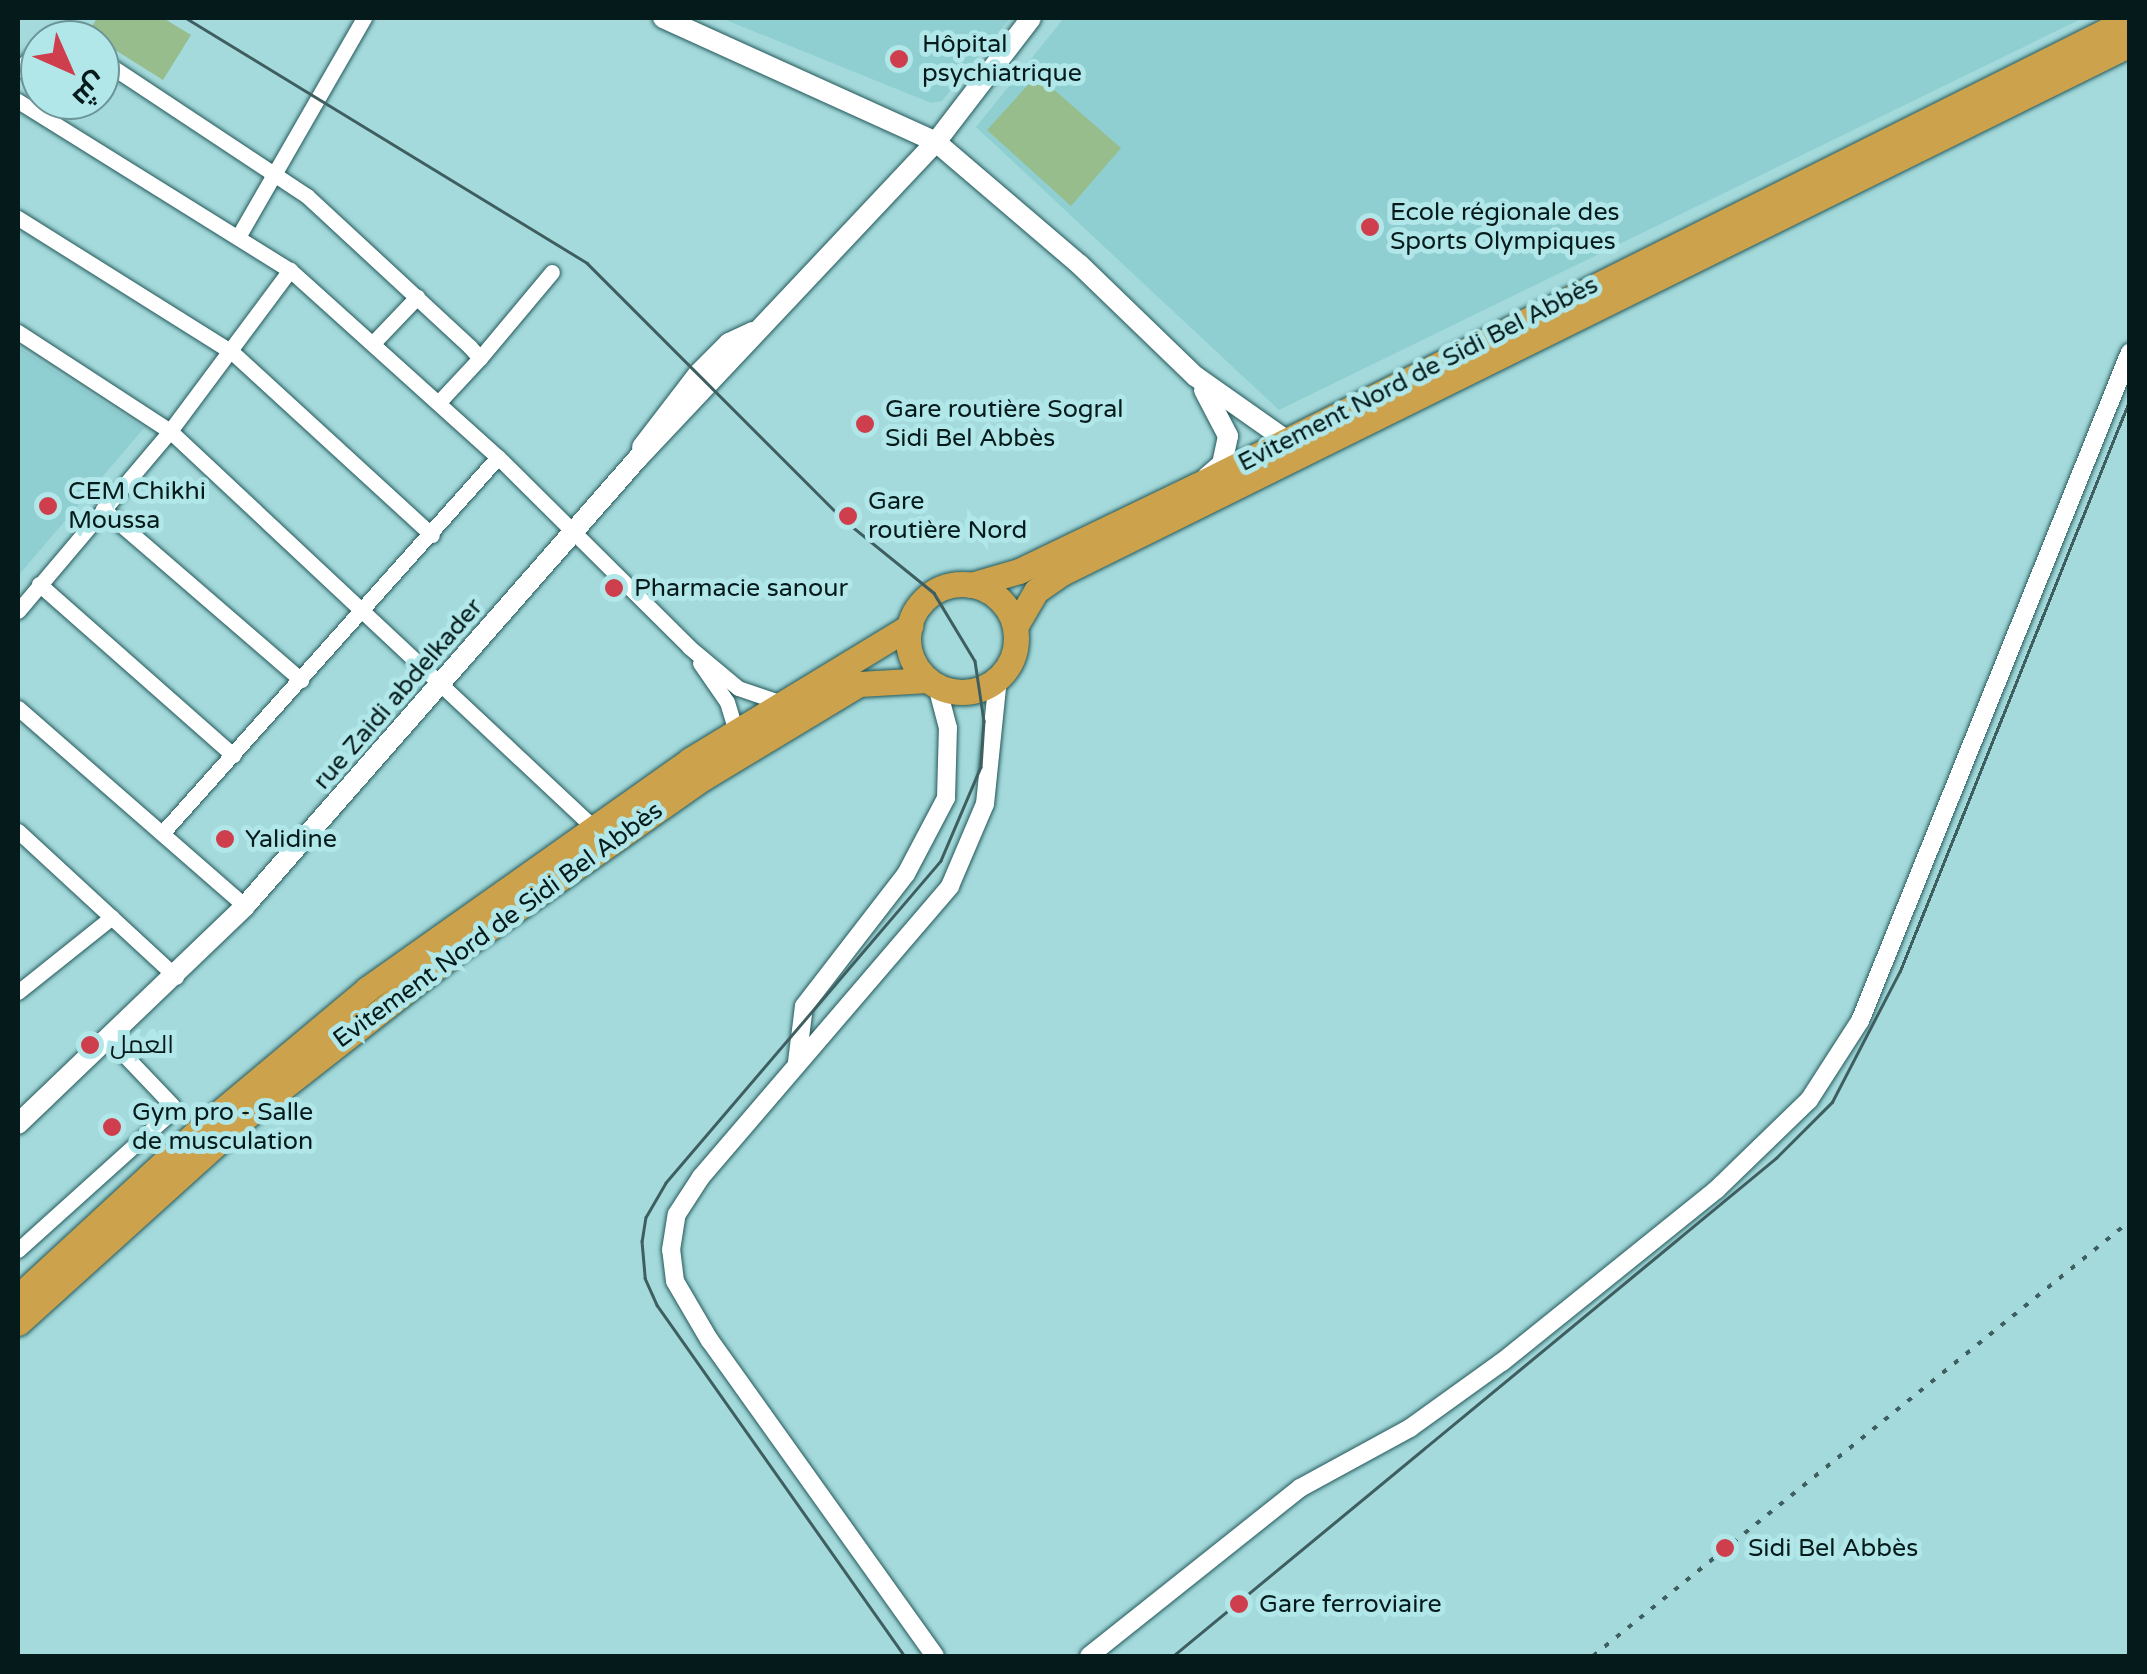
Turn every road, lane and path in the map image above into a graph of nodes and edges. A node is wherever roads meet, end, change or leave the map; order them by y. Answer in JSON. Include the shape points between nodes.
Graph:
{"nodes":[{"id":1,"x":364,"y":18,"type":"edge"},
{"id":2,"x":664,"y":18,"type":"edge"},
{"id":3,"x":1031,"y":18,"type":"edge"},
{"id":4,"x":2130,"y":19,"type":"edge"},
{"id":5,"x":2130,"y":44,"type":"edge"},
{"id":6,"x":120,"y":73,"type":"edge"},
{"id":7,"x":18,"y":101,"type":"edge"},
{"id":8,"x":936,"y":142,"type":"junction"},
{"id":9,"x":271,"y":176,"type":"junction"},
{"id":10,"x":18,"y":218,"type":"edge"},
{"id":11,"x":238,"y":237,"type":"junction"},
{"id":12,"x":290,"y":270,"type":"junction"},
{"id":13,"x":552,"y":272,"type":"dead end"},
{"id":14,"x":417,"y":297,"type":"junction"},
{"id":15,"x":18,"y":332,"type":"edge"},
{"id":16,"x":372,"y":343,"type":"junction"},
{"id":17,"x":232,"y":352,"type":"junction"},
{"id":18,"x":2130,"y":352,"type":"edge"},
{"id":19,"x":480,"y":358,"type":"junction"},
{"id":20,"x":1195,"y":376,"type":"junction"},
{"id":21,"x":439,"y":402,"type":"junction"},
{"id":22,"x":170,"y":431,"type":"junction"},
{"id":23,"x":1286,"y":440,"type":"junction"},
{"id":24,"x":498,"y":457,"type":"junction"},
{"id":25,"x":1196,"y":486,"type":"junction"},
{"id":26,"x":103,"y":510,"type":"junction"},
{"id":27,"x":570,"y":534,"type":"junction"},
{"id":28,"x":432,"y":535,"type":"junction"},
{"id":29,"x":39,"y":584,"type":"junction"},
{"id":30,"x":971,"y":585,"type":"junction"},
{"id":31,"x":18,"y":610,"type":"edge"},
{"id":32,"x":364,"y":611,"type":"junction"},
{"id":33,"x":910,"y":626,"type":"junction"},
{"id":34,"x":1015,"y":627,"type":"junction"},
{"id":35,"x":689,"y":648,"type":"junction"},
{"id":36,"x":998,"y":679,"type":"junction"},
{"id":37,"x":301,"y":680,"type":"junction"},
{"id":38,"x":440,"y":683,"type":"junction"},
{"id":39,"x":933,"y":683,"type":"junction"},
{"id":40,"x":783,"y":704,"type":"junction"},
{"id":41,"x":18,"y":708,"type":"edge"},
{"id":42,"x":736,"y":732,"type":"junction"},
{"id":43,"x":233,"y":755,"type":"junction"},
{"id":44,"x":592,"y":828,"type":"junction"},
{"id":45,"x":18,"y":831,"type":"edge"},
{"id":46,"x":164,"y":831,"type":"junction"},
{"id":47,"x":245,"y":906,"type":"junction"},
{"id":48,"x":112,"y":918,"type":"junction"},
{"id":49,"x":18,"y":967,"type":"edge"},
{"id":50,"x":176,"y":978,"type":"junction"},
{"id":51,"x":31,"y":980,"type":"junction"},
{"id":52,"x":18,"y":992,"type":"edge"},
{"id":53,"x":804,"y":1006,"type":"junction"},
{"id":54,"x":830,"y":1026,"type":"junction"},
{"id":55,"x":110,"y":1040,"type":"junction"},
{"id":56,"x":797,"y":1062,"type":"junction"},
{"id":57,"x":18,"y":1124,"type":"edge"},
{"id":58,"x":18,"y":1250,"type":"edge"},
{"id":59,"x":18,"y":1297,"type":"edge"},
{"id":60,"x":18,"y":1323,"type":"edge"},
{"id":61,"x":935,"y":1656,"type":"edge"},
{"id":62,"x":1090,"y":1656,"type":"edge"}],
"edges":[{"from":1,"to":9,"type":"street"},
{"from":2,"to":8,"type":"main road"},
{"from":3,"to":8,"type":"main road","name":"rue Zaidi abdelkader"},
{"from":4,"to":23,"type":"highway","name":"Evitement Nord de Sidi Bel Abbès"},
{"from":5,"to":34,"type":"highway","name":"Evitement Nord de Sidi Bel Abbès","via":[[1062,573],[1036,591]]},
{"from":6,"to":9,"type":"street"},
{"from":7,"to":11,"type":"street"},
{"from":8,"to":20,"type":"main road","via":[[1080,265]]},
{"from":8,"to":27,"type":"main road","name":"rue Zaidi abdelkader","via":[[753,332],[729,343],[698,374],[638,458]]},
{"from":9,"to":11,"type":"street"},
{"from":9,"to":14,"type":"street","via":[[307,196]]},
{"from":10,"to":17,"type":"street"},
{"from":11,"to":12,"type":"street"},
{"from":12,"to":16,"type":"street"},
{"from":12,"to":17,"type":"street"},
{"from":13,"to":19,"type":"street"},
{"from":14,"to":16,"type":"street"},
{"from":14,"to":19,"type":"street"},
{"from":15,"to":22,"type":"street"},
{"from":16,"to":21,"type":"street"},
{"from":17,"to":22,"type":"street"},
{"from":17,"to":28,"type":"street"},
{"from":18,"to":62,"type":"street","via":[[1869,999],[1809,1100],[1762,1151],[1502,1362],[1410,1428],[1300,1488]]},
{"from":19,"to":21,"type":"street"},
{"from":20,"to":23,"type":"main road"},
{"from":20,"to":25,"type":"main road","via":[[1228,436],[1222,464]]},
{"from":21,"to":24,"type":"street"},
{"from":22,"to":26,"type":"street"},
{"from":22,"to":32,"type":"street"},
{"from":23,"to":25,"type":"highway","name":"Evitement Nord de Sidi Bel Abbès"},
{"from":24,"to":27,"type":"street"},
{"from":24,"to":28,"type":"street"},
{"from":25,"to":30,"type":"highway","name":"Evitement Nord de Sidi Bel Abbès","via":[[1019,571]]},
{"from":26,"to":29,"type":"street"},
{"from":26,"to":37,"type":"street"},
{"from":27,"to":35,"type":"street"},
{"from":27,"to":38,"type":"main road","name":"rue Zaidi abdelkader"},
{"from":28,"to":32,"type":"street"},
{"from":29,"to":31,"type":"street"},
{"from":29,"to":43,"type":"street"},
{"from":30,"to":33,"type":"highway","via":[[933,593]]},
{"from":30,"to":34,"type":"highway","via":[[995,595]]},
{"from":32,"to":37,"type":"street"},
{"from":32,"to":38,"type":"street"},
{"from":33,"to":39,"type":"highway","via":[[911,656]]},
{"from":33,"to":40,"type":"highway","name":"Evitement Nord de Sidi Bel Abbès"},
{"from":34,"to":36,"type":"highway","via":[[1010,664]]},
{"from":35,"to":40,"type":"street","via":[[738,688]]},
{"from":35,"to":42,"type":"street","via":[[727,702]]},
{"from":36,"to":39,"type":"highway","via":[[966,692]]},
{"from":36,"to":54,"type":"street","via":[[991,775],[962,863],[938,903]]},
{"from":37,"to":43,"type":"street"},
{"from":38,"to":44,"type":"street"},
{"from":38,"to":47,"type":"main road","name":"rue Zaidi abdelkader"},
{"from":39,"to":53,"type":"street","via":[[950,772],[936,824],[906,874]]},
{"from":39,"to":60,"type":"highway","name":"Evitement Nord de Sidi Bel Abbès","via":[[859,684],[703,778],[477,936],[274,1092]]},
{"from":40,"to":42,"type":"highway","name":"Evitement Nord de Sidi Bel Abbès"},
{"from":41,"to":46,"type":"street"},
{"from":42,"to":44,"type":"highway","name":"Evitement Nord de Sidi Bel Abbès"},
{"from":43,"to":46,"type":"street"},
{"from":44,"to":59,"type":"highway","name":"Evitement Nord de Sidi Bel Abbès","via":[[300,1044]]},
{"from":45,"to":48,"type":"street"},
{"from":46,"to":47,"type":"street"},
{"from":47,"to":50,"type":"main road","name":"rue Zaidi abdelkader"},
{"from":48,"to":50,"type":"street"},
{"from":48,"to":51,"type":"street"},
{"from":49,"to":51,"type":"street"},
{"from":50,"to":55,"type":"main road","name":"rue Zaidi abdelkader"},
{"from":51,"to":52,"type":"street"},
{"from":53,"to":54,"type":"street"},
{"from":53,"to":56,"type":"street"},
{"from":54,"to":56,"type":"street"},
{"from":55,"to":57,"type":"main road","name":"rue Zaidi abdelkader"},
{"from":55,"to":58,"type":"street","via":[[172,1106],[170,1112]]},
{"from":56,"to":61,"type":"street","via":[[687,1196],[673,1232],[671,1264],[710,1341]]}]}
